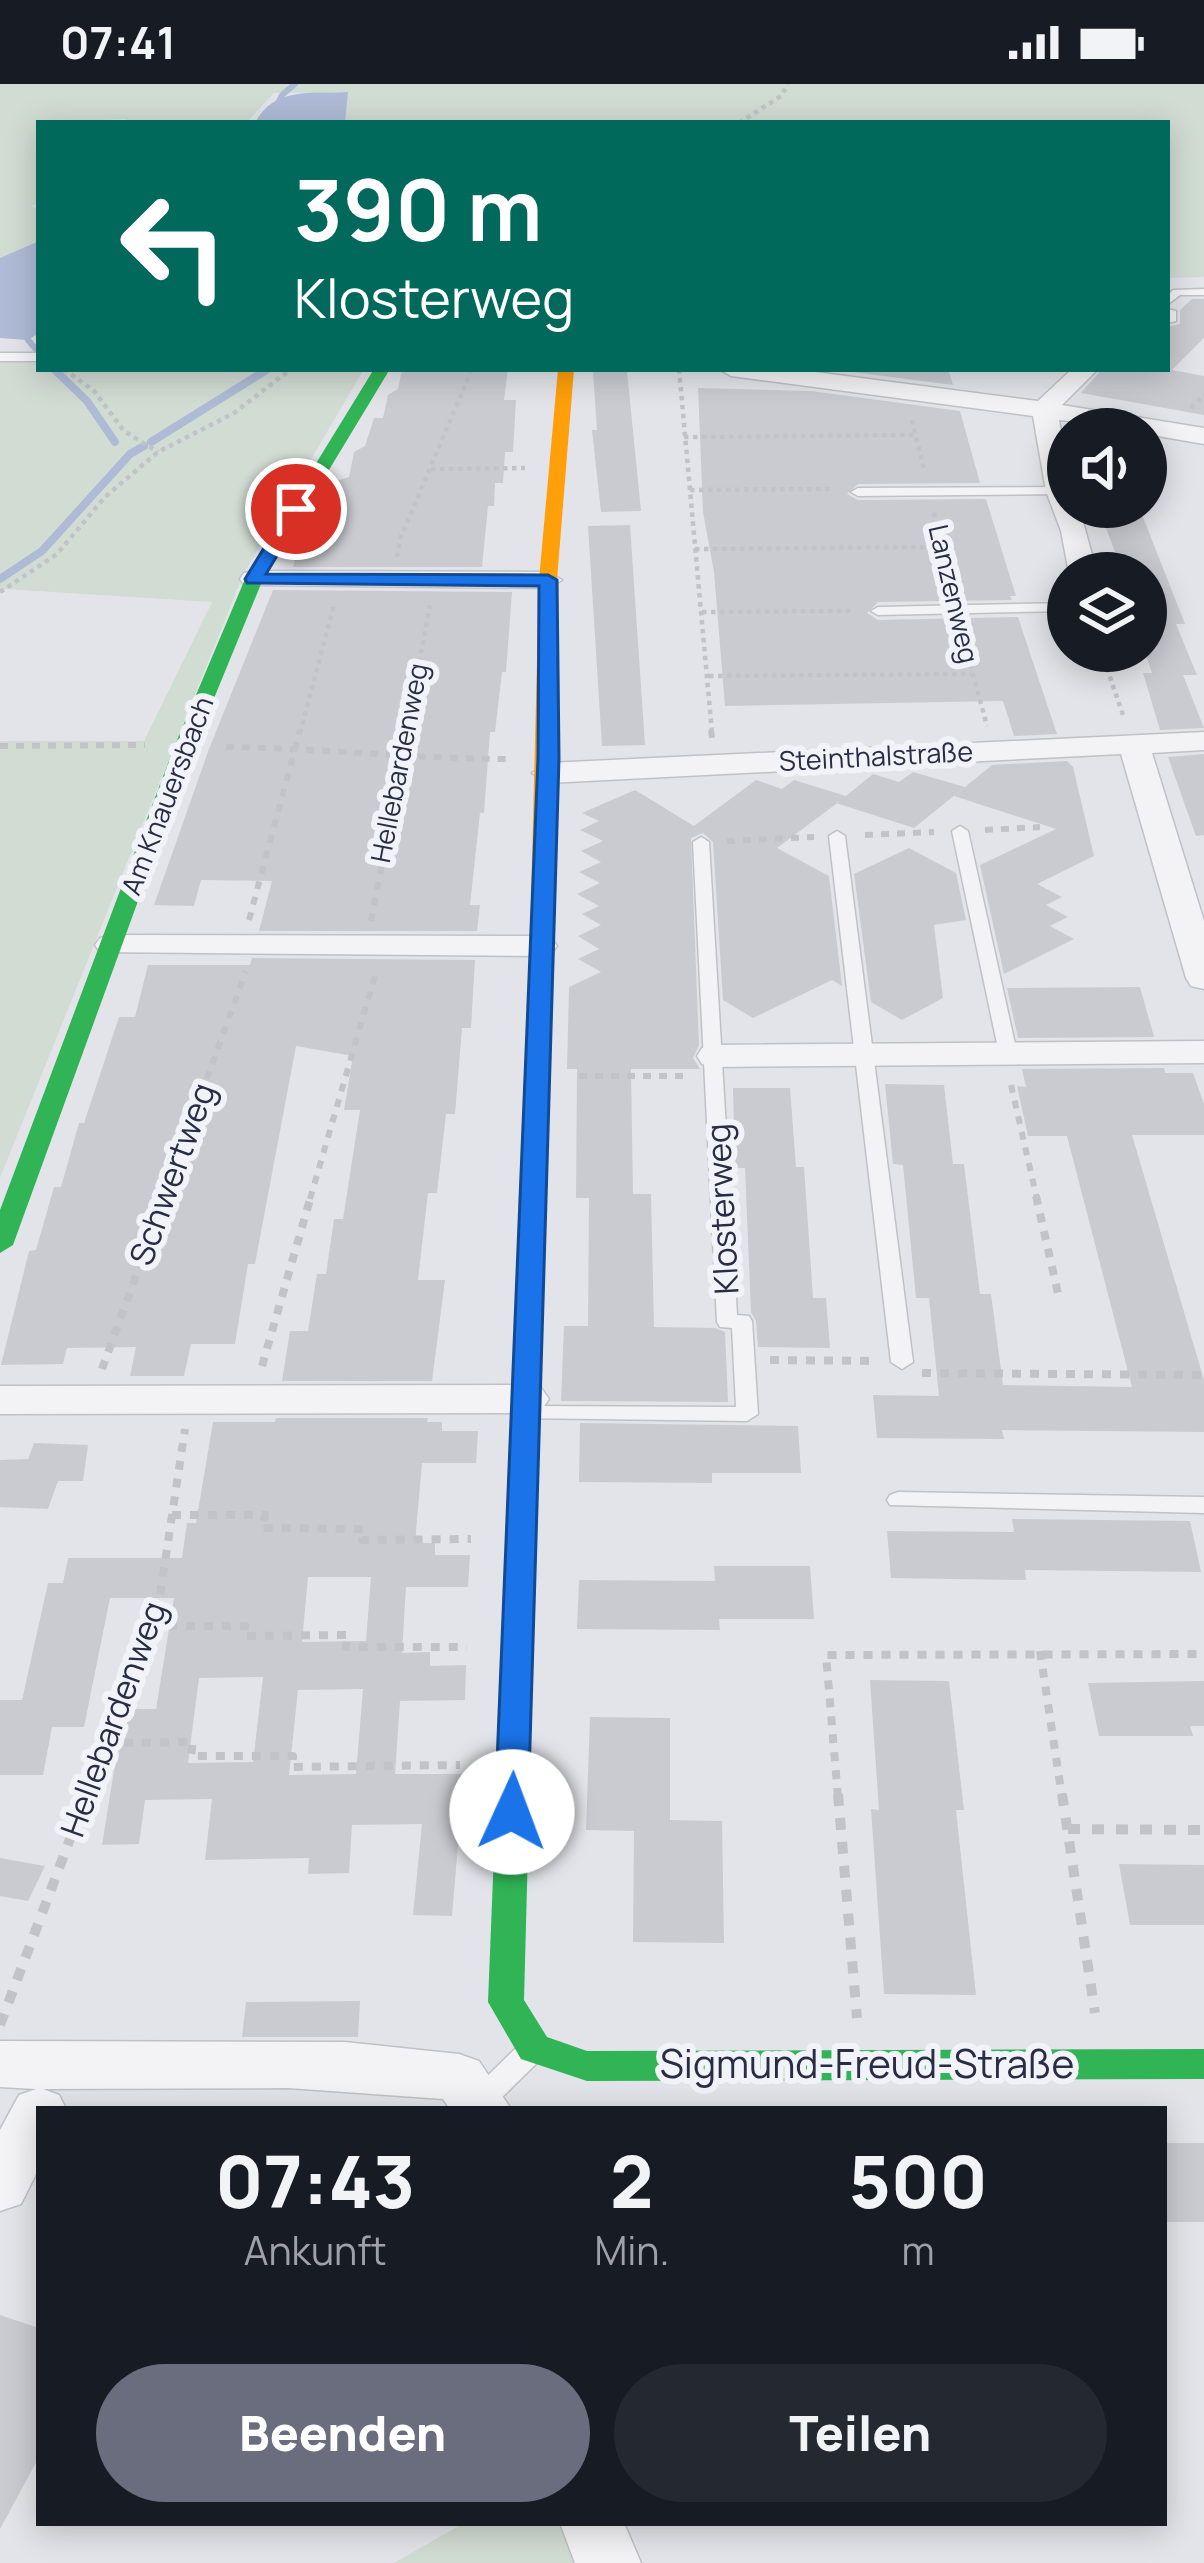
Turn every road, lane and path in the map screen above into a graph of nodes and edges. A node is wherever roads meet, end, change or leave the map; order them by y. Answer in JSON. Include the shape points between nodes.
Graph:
{"nodes":[{"id":1,"x":788,"y":84,"type":"edge"},
{"id":2,"x":744,"y":120,"type":"edge"},
{"id":3,"x":1204,"y":292,"type":"edge"},
{"id":4,"x":1170,"y":299,"type":"edge"},
{"id":5,"x":0,"y":357,"type":"edge"},
{"id":6,"x":36,"y":357,"type":"edge"},
{"id":7,"x":68,"y":372,"type":"edge"},
{"id":8,"x":287,"y":372,"type":"edge"},
{"id":9,"x":380,"y":372,"type":"edge"},
{"id":10,"x":471,"y":372,"type":"edge"},
{"id":11,"x":566,"y":372,"type":"edge"},
{"id":12,"x":679,"y":372,"type":"edge"},
{"id":13,"x":757,"y":372,"type":"edge"},
{"id":14,"x":1083,"y":372,"type":"edge"},
{"id":15,"x":904,"y":389,"type":"junction"},
{"id":16,"x":1044,"y":409,"type":"junction"},
{"id":17,"x":1047,"y":425,"type":"edge"},
{"id":18,"x":916,"y":435,"type":"junction"},
{"id":19,"x":1204,"y":436,"type":"edge"},
{"id":20,"x":685,"y":437,"type":"junction"},
{"id":21,"x":158,"y":452,"type":"junction"},
{"id":22,"x":558,"y":467,"type":"junction"},
{"id":23,"x":431,"y":469,"type":"junction"},
{"id":24,"x":690,"y":490,"type":"junction"},
{"id":25,"x":928,"y":490,"type":"junction"},
{"id":26,"x":1047,"y":491,"type":"edge"},
{"id":27,"x":858,"y":492,"type":"joint"},
{"id":28,"x":942,"y":547,"type":"junction"},
{"id":29,"x":695,"y":549,"type":"junction"},
{"id":30,"x":254,"y":579,"type":"junction"},
{"id":31,"x":342,"y":580,"type":"junction"},
{"id":32,"x":394,"y":580,"type":"junction"},
{"id":33,"x":435,"y":580,"type":"junction"},
{"id":34,"x":548,"y":580,"type":"junction"},
{"id":35,"x":0,"y":592,"type":"edge"},
{"id":36,"x":1047,"y":608,"type":"edge"},
{"id":37,"x":957,"y":610,"type":"junction"},
{"id":38,"x":878,"y":611,"type":"joint"},
{"id":39,"x":702,"y":612,"type":"junction"},
{"id":40,"x":1108,"y":672,"type":"edge"},
{"id":41,"x":971,"y":674,"type":"junction"},
{"id":42,"x":709,"y":676,"type":"junction"},
{"id":43,"x":1204,"y":741,"type":"edge"},
{"id":44,"x":1134,"y":745,"type":"junction"},
{"id":45,"x":0,"y":746,"type":"edge"},
{"id":46,"x":184,"y":747,"type":"junction"},
{"id":47,"x":293,"y":748,"type":"junction"},
{"id":48,"x":994,"y":752,"type":"junction"},
{"id":49,"x":399,"y":759,"type":"junction"},
{"id":50,"x":713,"y":764,"type":"junction"},
{"id":51,"x":548,"y":765,"type":"junction"},
{"id":52,"x":1040,"y":827,"type":"dead end"},
{"id":53,"x":960,"y":831,"type":"junction"},
{"id":54,"x":837,"y":836,"type":"junction"},
{"id":55,"x":701,"y":842,"type":"joint"},
{"id":56,"x":112,"y":945,"type":"junction"},
{"id":57,"x":540,"y":946,"type":"junction"},
{"id":58,"x":249,"y":947,"type":"junction"},
{"id":59,"x":375,"y":947,"type":"junction"},
{"id":60,"x":1204,"y":977,"type":"edge"},
{"id":61,"x":1204,"y":1052,"type":"edge"},
{"id":62,"x":1008,"y":1054,"type":"junction"},
{"id":63,"x":867,"y":1056,"type":"junction"},
{"id":64,"x":716,"y":1066,"type":"junction"},
{"id":65,"x":537,"y":1076,"type":"junction"},
{"id":66,"x":0,"y":1245,"type":"edge"},
{"id":67,"x":1059,"y":1298,"type":"dead end"},
{"id":68,"x":745,"y":1360,"type":"junction"},
{"id":69,"x":902,"y":1362,"type":"junction"},
{"id":70,"x":1204,"y":1375,"type":"edge"},
{"id":71,"x":0,"y":1400,"type":"edge"},
{"id":72,"x":90,"y":1401,"type":"junction"},
{"id":73,"x":251,"y":1402,"type":"junction"},
{"id":74,"x":188,"y":1403,"type":"junction"},
{"id":75,"x":526,"y":1406,"type":"junction"},
{"id":76,"x":898,"y":1500,"type":"dead end"},
{"id":77,"x":1204,"y":1504,"type":"edge"},
{"id":78,"x":172,"y":1515,"type":"junction"},
{"id":79,"x":520,"y":1539,"type":"junction"},
{"id":80,"x":150,"y":1626,"type":"junction"},
{"id":81,"x":517,"y":1647,"type":"junction"},
{"id":82,"x":1040,"y":1651,"type":"junction"},
{"id":83,"x":1204,"y":1654,"type":"edge"},
{"id":84,"x":106,"y":1743,"type":"junction"},
{"id":85,"x":513,"y":1765,"type":"junction"},
{"id":86,"x":1067,"y":1829,"type":"junction"},
{"id":87,"x":1204,"y":1830,"type":"edge"},
{"id":88,"x":0,"y":2026,"type":"edge"},
{"id":89,"x":533,"y":2048,"type":"junction"},
{"id":90,"x":1102,"y":2062,"type":"junction"},
{"id":91,"x":860,"y":2063,"type":"junction"},
{"id":92,"x":1204,"y":2063,"type":"edge"},
{"id":93,"x":0,"y":2064,"type":"edge"},
{"id":94,"x":474,"y":2096,"type":"edge"},
{"id":95,"x":47,"y":2097,"type":"edge"},
{"id":96,"x":36,"y":2118,"type":"edge"},
{"id":97,"x":0,"y":2186,"type":"edge"},
{"id":98,"x":593,"y":2526,"type":"edge"},
{"id":99,"x":608,"y":2563,"type":"edge"}],
"edges":[{"from":1,"to":2,"type":"path"},
{"from":3,"to":4,"type":"lane"},
{"from":5,"to":6,"type":"lane"},
{"from":7,"to":21,"type":"path","via":[[124,431]]},
{"from":8,"to":21,"type":"path","via":[[234,413]]},
{"from":9,"to":30,"type":"street","name":"Am Knauersbach"},
{"from":10,"to":23,"type":"path"},
{"from":11,"to":22,"type":"street"},
{"from":12,"to":20,"type":"path"},
{"from":13,"to":15,"type":"street"},
{"from":14,"to":16,"type":"street"},
{"from":15,"to":16,"type":"street"},
{"from":15,"to":18,"type":"path","name":"Lanzenweg"},
{"from":16,"to":17,"type":"street"},
{"from":16,"to":19,"type":"street"},
{"from":18,"to":20,"type":"path"},
{"from":18,"to":25,"type":"path","name":"Lanzenweg"},
{"from":20,"to":24,"type":"path"},
{"from":21,"to":35,"type":"path","via":[[57,554]]},
{"from":22,"to":23,"type":"path"},
{"from":22,"to":34,"type":"street"},
{"from":23,"to":32,"type":"path","via":[[400,539]]},
{"from":24,"to":27,"type":"path"},
{"from":24,"to":29,"type":"path"},
{"from":25,"to":26,"type":"lane"},
{"from":25,"to":27,"type":"lane"},
{"from":25,"to":28,"type":"path","name":"Lanzenweg"},
{"from":28,"to":29,"type":"path"},
{"from":28,"to":37,"type":"path","name":"Lanzenweg"},
{"from":29,"to":39,"type":"path"},
{"from":30,"to":31,"type":"street"},
{"from":30,"to":46,"type":"street","name":"Am Knauersbach"},
{"from":31,"to":32,"type":"street"},
{"from":31,"to":47,"type":"path","name":"Schwertweg"},
{"from":32,"to":33,"type":"street"},
{"from":33,"to":34,"type":"street"},
{"from":33,"to":49,"type":"path","name":"Hellebardenweg"},
{"from":34,"to":51,"type":"street"},
{"from":36,"to":37,"type":"lane"},
{"from":37,"to":38,"type":"lane"},
{"from":37,"to":41,"type":"path","name":"Lanzenweg"},
{"from":38,"to":39,"type":"path"},
{"from":39,"to":42,"type":"path"},
{"from":40,"to":44,"type":"path"},
{"from":41,"to":42,"type":"path"},
{"from":41,"to":48,"type":"path","name":"Lanzenweg"},
{"from":42,"to":50,"type":"path"},
{"from":43,"to":44,"type":"street","name":"Steinthalstraße"},
{"from":44,"to":48,"type":"street","name":"Steinthalstraße"},
{"from":44,"to":60,"type":"street"},
{"from":45,"to":46,"type":"path"},
{"from":46,"to":47,"type":"path"},
{"from":46,"to":56,"type":"street","name":"Am Knauersbach"},
{"from":47,"to":49,"type":"path"},
{"from":47,"to":58,"type":"path","name":"Schwertweg"},
{"from":48,"to":50,"type":"street","name":"Steinthalstraße"},
{"from":49,"to":51,"type":"path"},
{"from":49,"to":59,"type":"path","name":"Hellebardenweg"},
{"from":50,"to":51,"type":"street","name":"Steinthalstraße"},
{"from":51,"to":57,"type":"street"},
{"from":52,"to":53,"type":"path"},
{"from":53,"to":54,"type":"path"},
{"from":53,"to":62,"type":"lane"},
{"from":54,"to":55,"type":"path"},
{"from":54,"to":63,"type":"lane"},
{"from":55,"to":64,"type":"lane"},
{"from":56,"to":58,"type":"street"},
{"from":56,"to":66,"type":"street","name":"Am Knauersbach"},
{"from":57,"to":59,"type":"street"},
{"from":57,"to":65,"type":"street"},
{"from":58,"to":59,"type":"street"},
{"from":58,"to":72,"type":"path","name":"Schwertweg"},
{"from":59,"to":73,"type":"path","name":"Hellebardenweg"},
{"from":61,"to":62,"type":"street"},
{"from":62,"to":63,"type":"street"},
{"from":62,"to":67,"type":"path"},
{"from":63,"to":64,"type":"street"},
{"from":63,"to":69,"type":"lane"},
{"from":64,"to":65,"type":"path"},
{"from":64,"to":68,"type":"lane","name":"Klosterweg","via":[[727,1322],[742,1321]]},
{"from":65,"to":75,"type":"street"},
{"from":68,"to":69,"type":"path"},
{"from":68,"to":75,"type":"lane","name":"Klosterweg","via":[[747,1414]]},
{"from":69,"to":70,"type":"path","via":[[919,1362],[920,1373]]},
{"from":71,"to":72,"type":"street","name":"Klosterweg"},
{"from":72,"to":74,"type":"street","name":"Klosterweg"},
{"from":73,"to":74,"type":"street","name":"Klosterweg"},
{"from":73,"to":75,"type":"street","name":"Klosterweg"},
{"from":74,"to":78,"type":"path","name":"Hellebardenweg"},
{"from":75,"to":79,"type":"street"},
{"from":76,"to":77,"type":"lane"},
{"from":78,"to":79,"type":"path","via":[[265,1515],[262,1528],[363,1529],[362,1540]]},
{"from":78,"to":80,"type":"path","name":"Hellebardenweg"},
{"from":79,"to":81,"type":"street"},
{"from":80,"to":81,"type":"path","via":[[348,1635],[346,1647]]},
{"from":80,"to":84,"type":"path","name":"Hellebardenweg"},
{"from":81,"to":85,"type":"street"},
{"from":82,"to":83,"type":"path"},
{"from":82,"to":86,"type":"path"},
{"from":82,"to":91,"type":"path","via":[[826,1655]]},
{"from":84,"to":85,"type":"path","via":[[194,1742],[191,1756],[293,1756],[292,1767]]},
{"from":84,"to":88,"type":"path","name":"Hellebardenweg"},
{"from":85,"to":89,"type":"street","via":[[506,2002]]},
{"from":86,"to":87,"type":"path"},
{"from":86,"to":90,"type":"path"},
{"from":89,"to":91,"type":"street","name":"Sigmund-Freud-Straße","via":[[587,2066]]},
{"from":89,"to":94,"type":"lane"},
{"from":90,"to":91,"type":"street","name":"Sigmund-Freud-Straße"},
{"from":90,"to":92,"type":"street","name":"Sigmund-Freud-Straße"},
{"from":93,"to":95,"type":"street"},
{"from":94,"to":95,"type":"street","via":[[398,2067]]},
{"from":96,"to":97,"type":"street"},
{"from":98,"to":99,"type":"street"}]}
